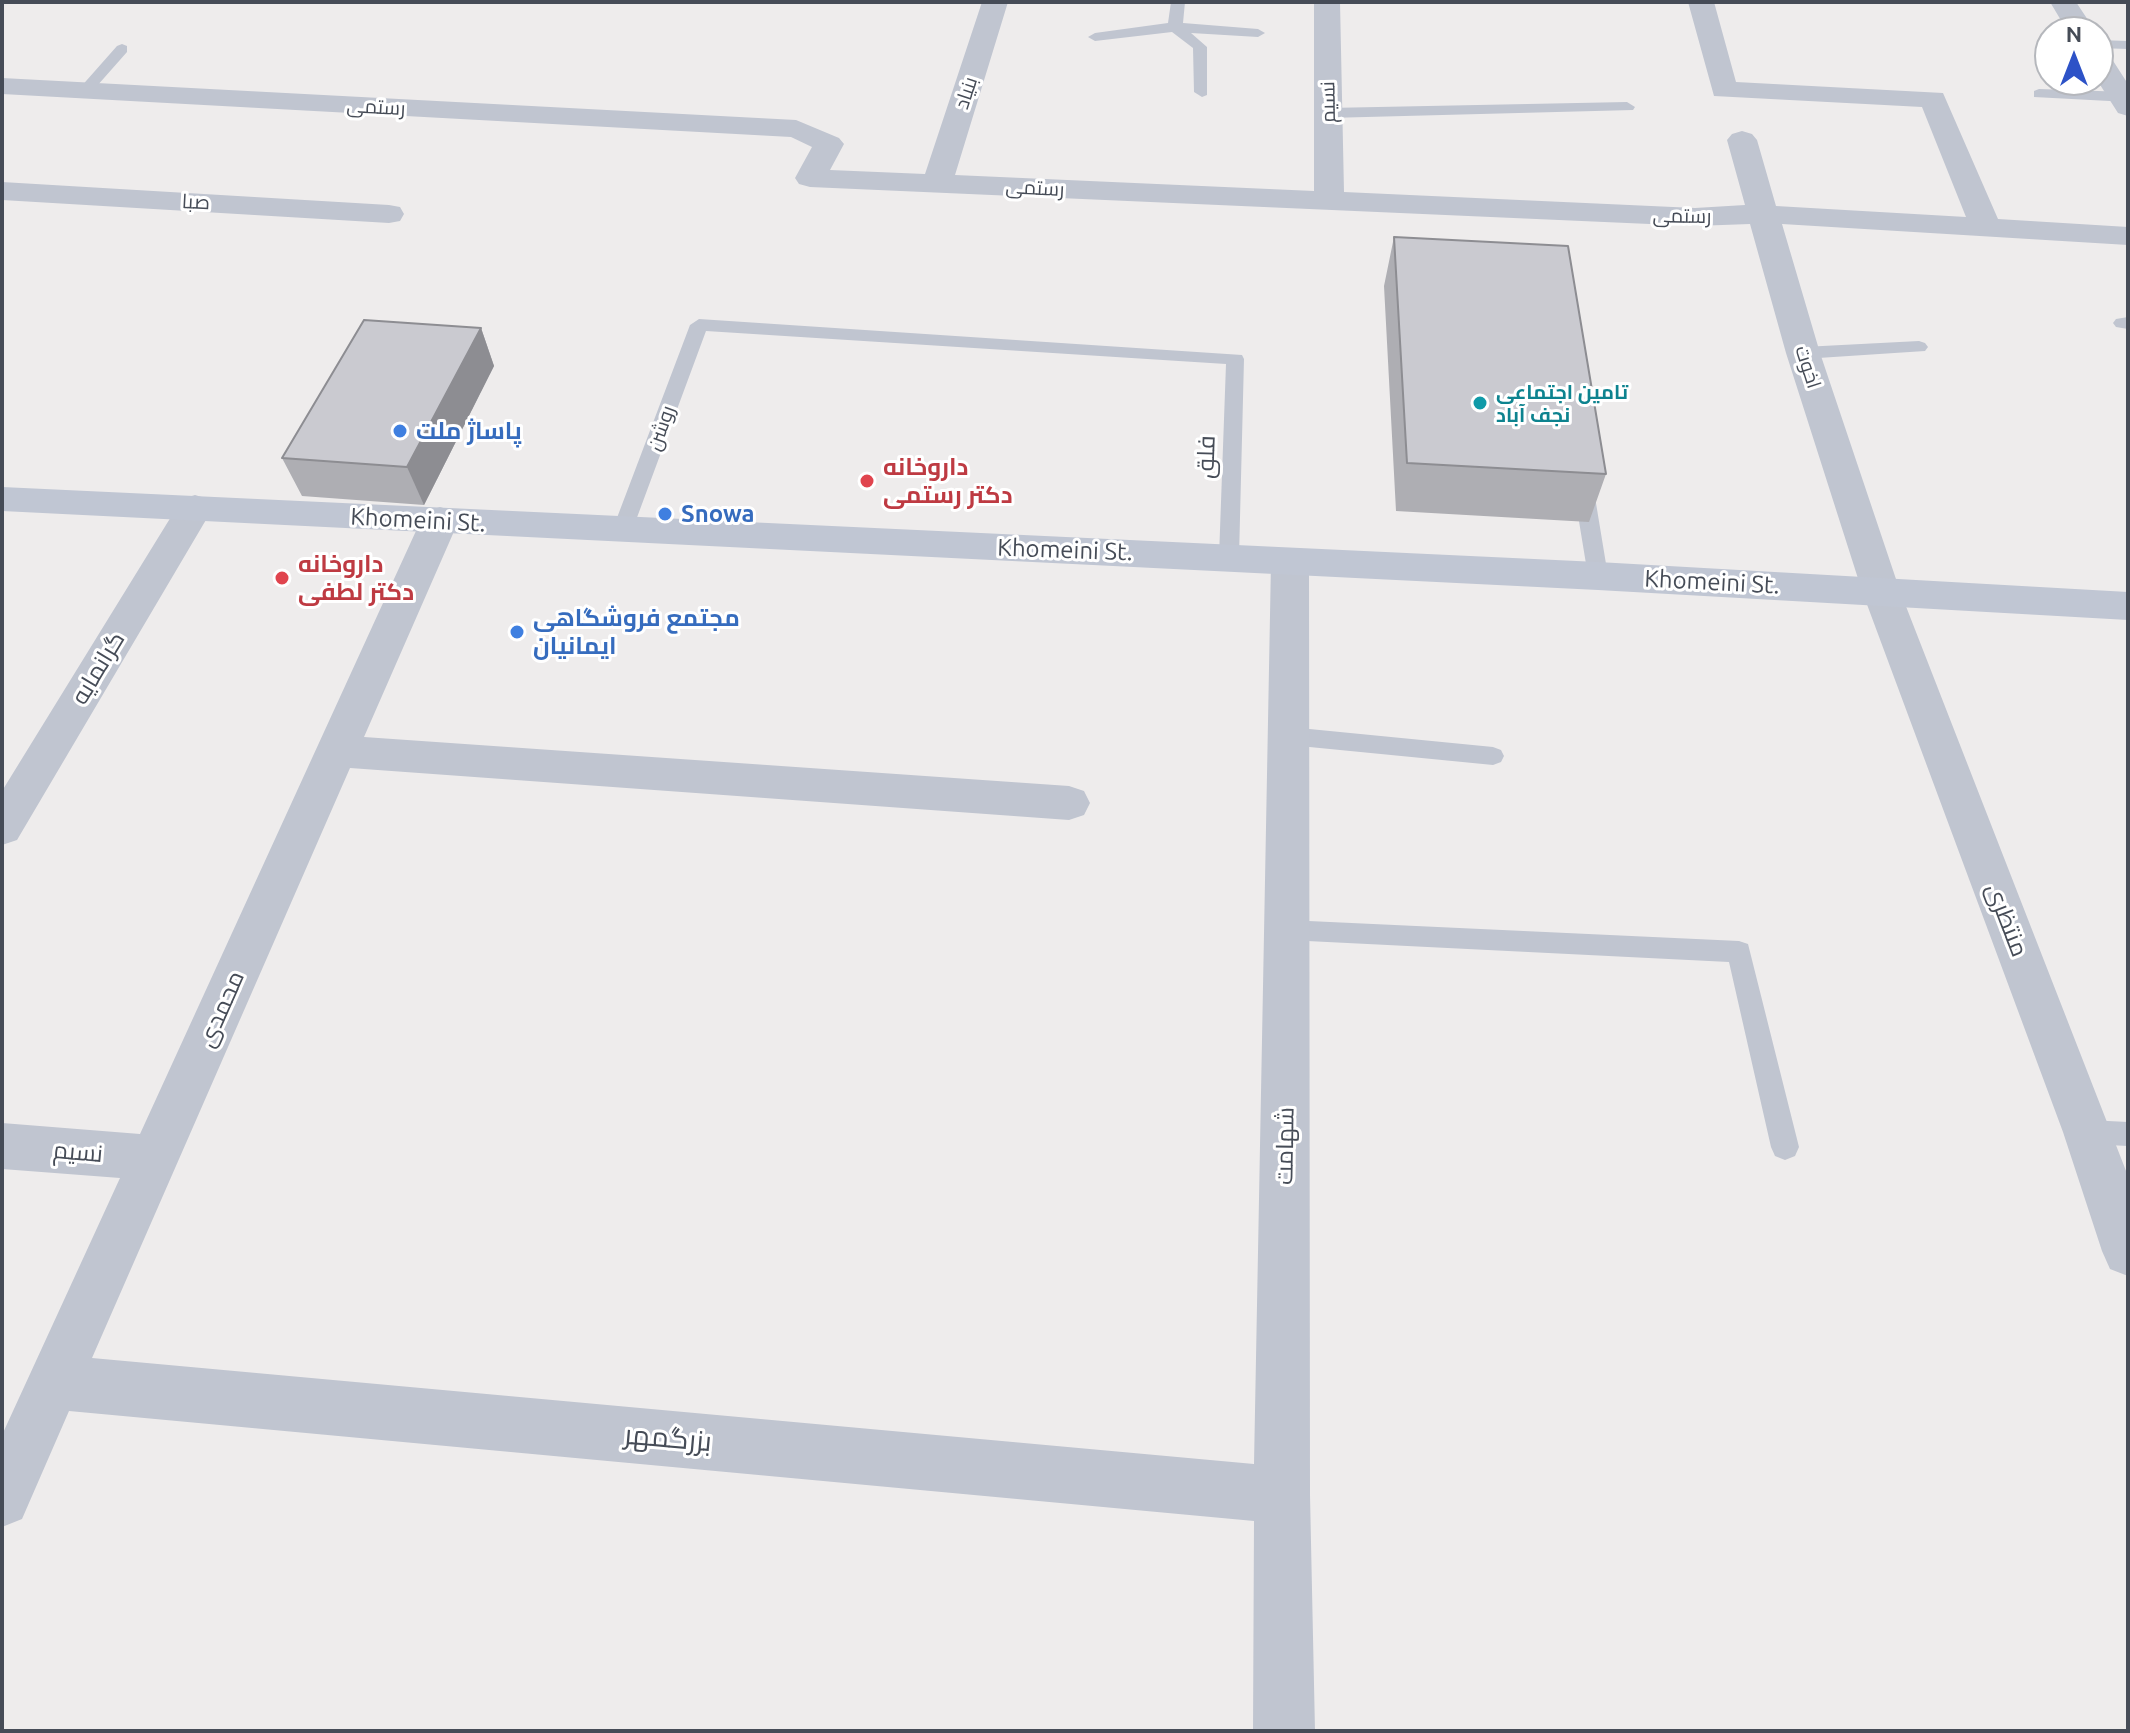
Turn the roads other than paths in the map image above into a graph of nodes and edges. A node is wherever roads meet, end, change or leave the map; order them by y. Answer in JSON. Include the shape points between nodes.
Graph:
{"nodes":[{"id":1,"x":995,"y":2,"type":"edge"},
{"id":2,"x":1178,"y":2,"type":"edge"},
{"id":3,"x":1327,"y":2,"type":"edge"},
{"id":4,"x":1701,"y":2,"type":"edge"},
{"id":5,"x":1175,"y":27,"type":"junction"},
{"id":6,"x":1258,"y":33,"type":"dead end"},
{"id":7,"x":1095,"y":37,"type":"dead end"},
{"id":8,"x":122,"y":49,"type":"dead end"},
{"id":9,"x":2114,"y":82,"type":"edge"},
{"id":10,"x":2,"y":86,"type":"edge"},
{"id":11,"x":84,"y":92,"type":"junction"},
{"id":12,"x":1202,"y":92,"type":"dead end"},
{"id":13,"x":2068,"y":96,"type":"edge"},
{"id":14,"x":2126,"y":100,"type":"edge"},
{"id":15,"x":1627,"y":107,"type":"dead end"},
{"id":16,"x":1328,"y":113,"type":"junction"},
{"id":17,"x":1742,"y":140,"type":"dead end"},
{"id":18,"x":937,"y":184,"type":"junction"},
{"id":19,"x":2,"y":191,"type":"edge"},
{"id":20,"x":1329,"y":201,"type":"junction"},
{"id":21,"x":389,"y":214,"type":"dead end"},
{"id":22,"x":1761,"y":214,"type":"junction"},
{"id":23,"x":1985,"y":226,"type":"junction"},
{"id":24,"x":2128,"y":236,"type":"edge"},
{"id":25,"x":699,"y":325,"type":"joint"},
{"id":26,"x":1919,"y":347,"type":"dead end"},
{"id":27,"x":1803,"y":353,"type":"junction"},
{"id":28,"x":1583,"y":477,"type":"edge"},
{"id":29,"x":2,"y":499,"type":"edge"},
{"id":30,"x":195,"y":508,"type":"junction"},
{"id":31,"x":440,"y":520,"type":"junction"},
{"id":32,"x":622,"y":531,"type":"junction"},
{"id":33,"x":1229,"y":557,"type":"junction"},
{"id":34,"x":1290,"y":562,"type":"junction"},
{"id":35,"x":1598,"y":576,"type":"junction"},
{"id":36,"x":1881,"y":591,"type":"junction"},
{"id":37,"x":2128,"y":606,"type":"edge"},
{"id":38,"x":1289,"y":736,"type":"junction"},
{"id":39,"x":336,"y":751,"type":"junction"},
{"id":40,"x":1493,"y":756,"type":"dead end"},
{"id":41,"x":1069,"y":803,"type":"dead end"},
{"id":42,"x":2,"y":828,"type":"edge"},
{"id":43,"x":1287,"y":930,"type":"junction"},
{"id":44,"x":2108,"y":1133,"type":"edge"},
{"id":45,"x":2,"y":1146,"type":"edge"},
{"id":46,"x":1785,"y":1147,"type":"dead end"},
{"id":47,"x":154,"y":1158,"type":"junction"},
{"id":48,"x":2128,"y":1251,"type":"edge"},
{"id":49,"x":54,"y":1382,"type":"junction"},
{"id":50,"x":1282,"y":1495,"type":"junction"},
{"id":51,"x":2,"y":1499,"type":"edge"},
{"id":52,"x":1284,"y":1731,"type":"edge"}],
"edges":[{"from":1,"to":18,"type":"street","name":"بنیاد"},
{"from":2,"to":5,"type":"lane"},
{"from":3,"to":16,"type":"street","name":"نسیم"},
{"from":4,"to":23,"type":"street","via":[[1724,90],[1933,99]]},
{"from":5,"to":6,"type":"lane"},
{"from":5,"to":7,"type":"lane"},
{"from":5,"to":12,"type":"lane","via":[[1200,47]]},
{"from":8,"to":11,"type":"lane"},
{"from":9,"to":14,"type":"street"},
{"from":10,"to":11,"type":"street","name":"رستمی"},
{"from":11,"to":18,"type":"street","name":"رستمی","via":[[796,129],[829,144],[810,178]]},
{"from":13,"to":14,"type":"lane"},
{"from":15,"to":16,"type":"lane"},
{"from":16,"to":20,"type":"street","name":"نسیم"},
{"from":17,"to":22,"type":"street","name":"اخوت"},
{"from":18,"to":20,"type":"street","name":"رستمی"},
{"from":19,"to":21,"type":"street","name":"صبا"},
{"from":20,"to":22,"type":"street","name":"رستمی","via":[[1695,217]]},
{"from":22,"to":23,"type":"street","name":"رستمی"},
{"from":22,"to":27,"type":"street","name":"اخوت"},
{"from":23,"to":24,"type":"street","name":"رستمی"},
{"from":25,"to":32,"type":"lane","name":"روشن"},
{"from":25,"to":33,"type":"lane","name":"فلق","via":[[1235,359]]},
{"from":26,"to":27,"type":"lane"},
{"from":27,"to":36,"type":"street","name":"اخوت"},
{"from":28,"to":35,"type":"lane"},
{"from":29,"to":30,"type":"main road","name":"Khomeini St."},
{"from":30,"to":31,"type":"main road","name":"Khomeini St."},
{"from":30,"to":42,"type":"street","name":"گرانمایه"},
{"from":31,"to":32,"type":"main road","name":"Khomeini St."},
{"from":31,"to":39,"type":"street","name":"محمدی"},
{"from":32,"to":33,"type":"main road","name":"Khomeini St."},
{"from":33,"to":34,"type":"main road","name":"Khomeini St."},
{"from":34,"to":35,"type":"main road","name":"Khomeini St."},
{"from":34,"to":38,"type":"street","name":"شهامت"},
{"from":35,"to":36,"type":"main road","name":"Khomeini St."},
{"from":36,"to":37,"type":"main road","name":"Khomeini St."},
{"from":36,"to":44,"type":"street","name":"منتظری"},
{"from":38,"to":40,"type":"lane"},
{"from":38,"to":43,"type":"street","name":"شهامت"},
{"from":39,"to":41,"type":"street"},
{"from":39,"to":47,"type":"street","name":"محمدی"},
{"from":43,"to":46,"type":"lane","via":[[1739,952]]},
{"from":43,"to":50,"type":"street","name":"شهامت"},
{"from":44,"to":48,"type":"street","name":"منتظری"},
{"from":45,"to":47,"type":"street","name":"نسیم"},
{"from":47,"to":49,"type":"street","name":"محمدی"},
{"from":49,"to":50,"type":"street","name":"بزرگمهر"},
{"from":49,"to":51,"type":"street","name":"محمدی"},
{"from":50,"to":52,"type":"street","name":"شهامت"}]}
